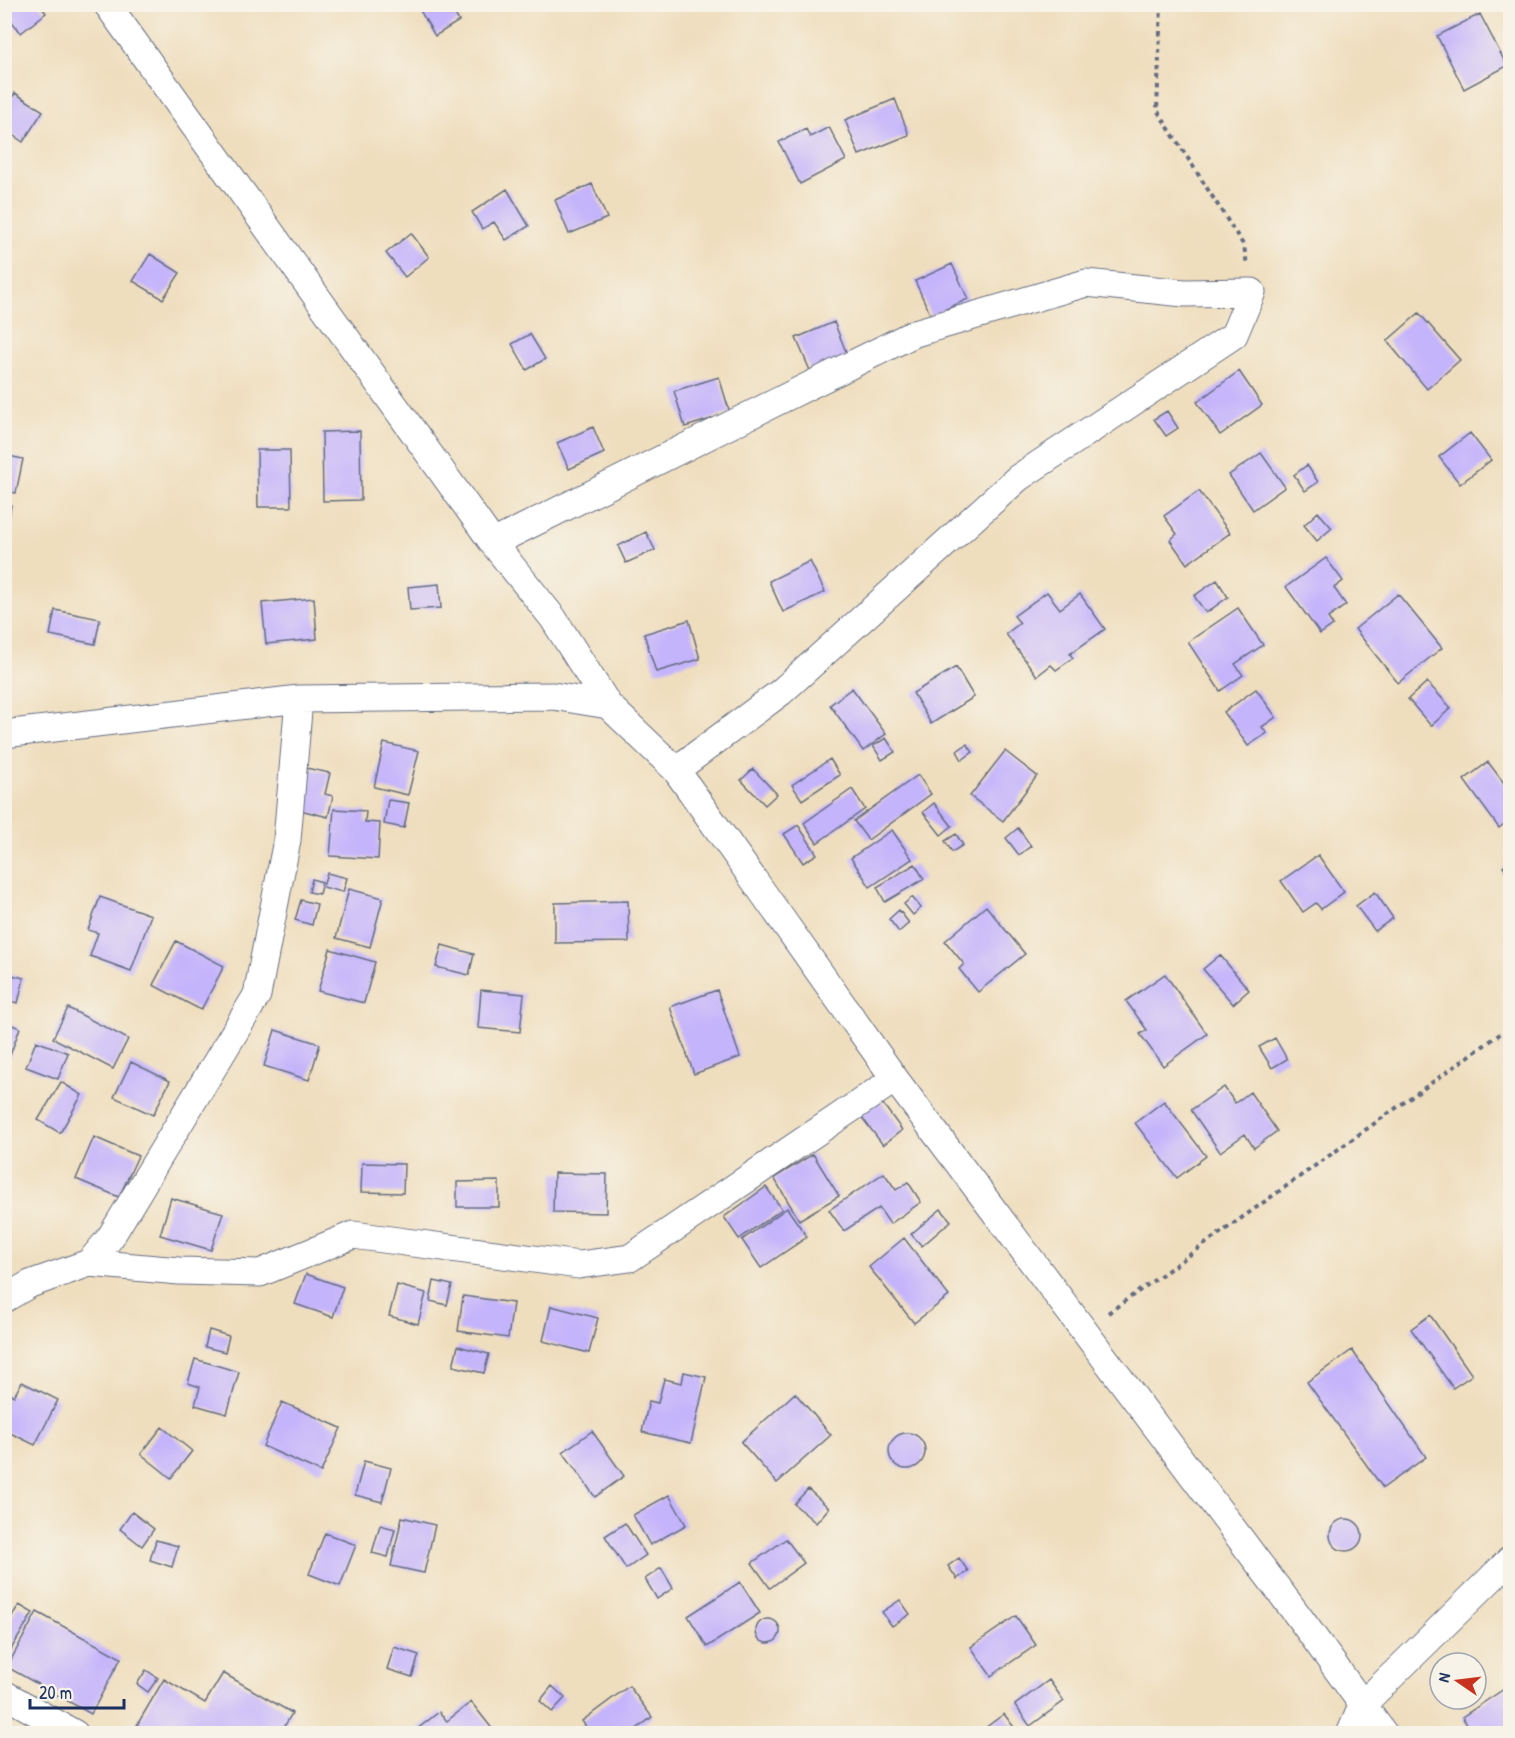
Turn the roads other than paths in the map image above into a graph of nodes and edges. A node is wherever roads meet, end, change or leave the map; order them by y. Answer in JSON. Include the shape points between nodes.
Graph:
{"nodes":[{"id":1,"x":107,"y":4,"type":"edge"},
{"id":2,"x":493,"y":543,"type":"junction"},
{"id":3,"x":299,"y":699,"type":"junction"},
{"id":4,"x":608,"y":705,"type":"junction"},
{"id":5,"x":4,"y":734,"type":"edge"},
{"id":6,"x":676,"y":770,"type":"junction"},
{"id":7,"x":895,"y":1079,"type":"junction"},
{"id":8,"x":89,"y":1263,"type":"junction"},
{"id":9,"x":4,"y":1299,"type":"edge"},
{"id":10,"x":1510,"y":1560,"type":"edge"},
{"id":11,"x":4,"y":1694,"type":"edge"},
{"id":12,"x":1363,"y":1704,"type":"junction"},
{"id":13,"x":75,"y":1734,"type":"edge"},
{"id":14,"x":1350,"y":1734,"type":"edge"},
{"id":15,"x":1384,"y":1734,"type":"edge"}],
"edges":[{"from":1,"to":2,"type":"street"},
{"from":2,"to":4,"type":"street","via":[[553,618]]},
{"from":2,"to":6,"type":"street","via":[[915,333],[1086,283],[1184,293],[1252,292],[1234,335],[1018,478],[781,692]]},
{"from":3,"to":4,"type":"street","via":[[553,696]]},
{"from":3,"to":5,"type":"street"},
{"from":3,"to":8,"type":"street","via":[[287,840],[257,995],[110,1238]]},
{"from":4,"to":6,"type":"street"},
{"from":6,"to":7,"type":"street"},
{"from":7,"to":8,"type":"street","via":[[630,1258],[579,1265],[353,1235],[260,1273]]},
{"from":7,"to":12,"type":"street"},
{"from":8,"to":9,"type":"street","via":[[30,1284]]},
{"from":10,"to":12,"type":"street"},
{"from":11,"to":13,"type":"street"},
{"from":12,"to":14,"type":"street"},
{"from":12,"to":15,"type":"street"}]}
